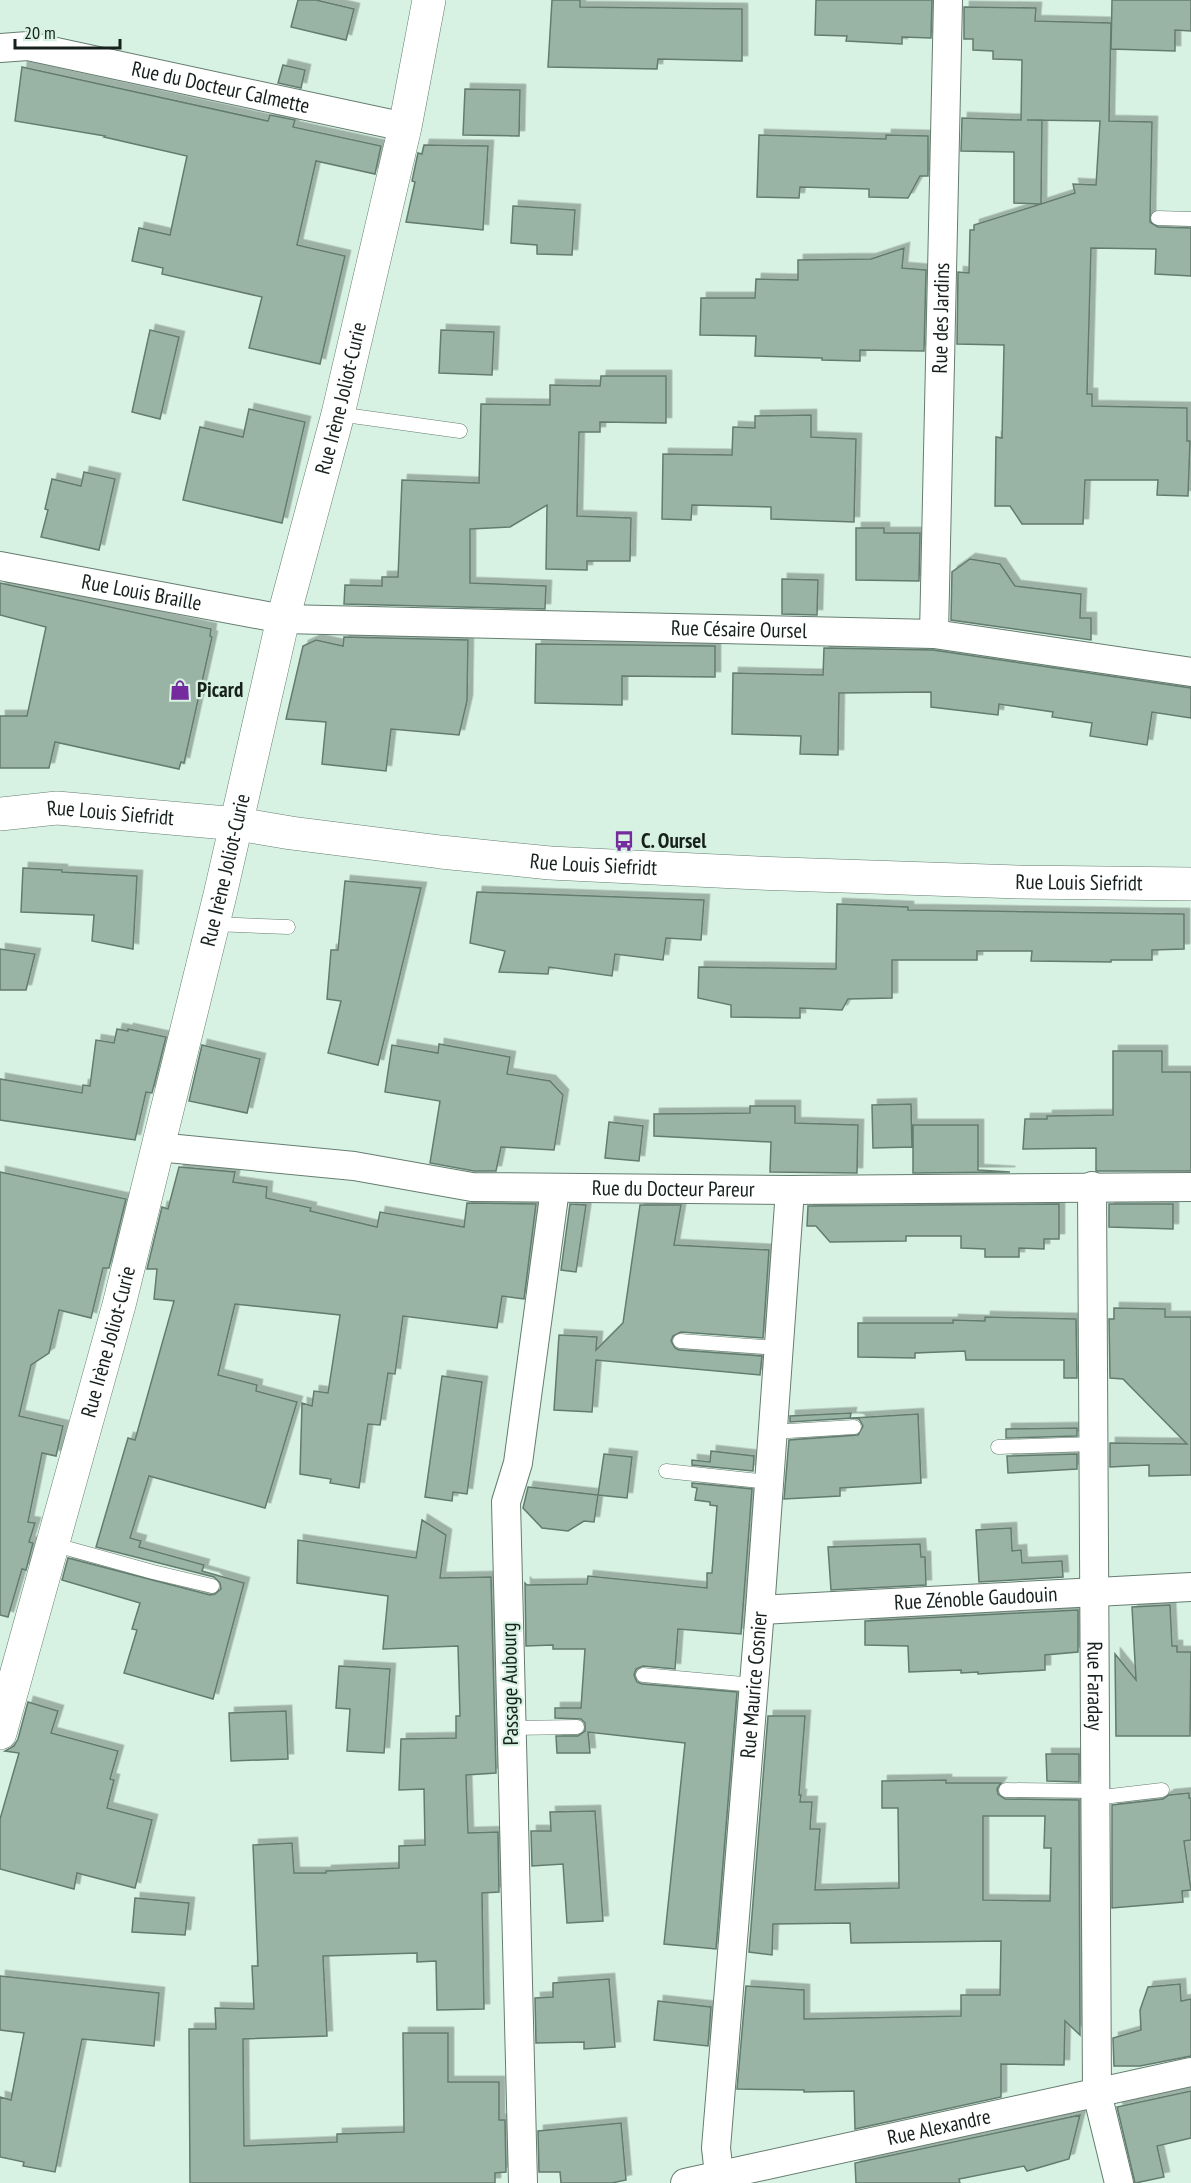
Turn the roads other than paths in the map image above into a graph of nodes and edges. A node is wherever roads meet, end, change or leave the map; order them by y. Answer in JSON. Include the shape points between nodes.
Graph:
{"nodes":[{"id":1,"x":429,"y":0,"type":"edge"},
{"id":2,"x":948,"y":0,"type":"edge"},
{"id":3,"x":0,"y":48,"type":"edge"},
{"id":4,"x":405,"y":127,"type":"junction"},
{"id":5,"x":1158,"y":218,"type":"dead end"},
{"id":6,"x":1191,"y":219,"type":"edge"},
{"id":7,"x":338,"y":414,"type":"junction"},
{"id":8,"x":460,"y":431,"type":"dead end"},
{"id":9,"x":0,"y":566,"type":"edge"},
{"id":10,"x":283,"y":619,"type":"junction"},
{"id":11,"x":934,"y":634,"type":"junction"},
{"id":12,"x":1191,"y":672,"type":"edge"},
{"id":13,"x":0,"y":814,"type":"edge"},
{"id":14,"x":238,"y":824,"type":"junction"},
{"id":15,"x":1191,"y":884,"type":"edge"},
{"id":16,"x":213,"y":924,"type":"junction"},
{"id":17,"x":288,"y":927,"type":"dead end"},
{"id":18,"x":157,"y":1147,"type":"junction"},
{"id":19,"x":1092,"y":1186,"type":"junction"},
{"id":20,"x":1191,"y":1187,"type":"edge"},
{"id":21,"x":555,"y":1189,"type":"junction"},
{"id":22,"x":790,"y":1190,"type":"junction"},
{"id":23,"x":680,"y":1341,"type":"dead end"},
{"id":24,"x":778,"y":1348,"type":"junction"},
{"id":25,"x":854,"y":1427,"type":"dead end"},
{"id":26,"x":772,"y":1432,"type":"junction"},
{"id":27,"x":1093,"y":1444,"type":"junction"},
{"id":28,"x":998,"y":1447,"type":"dead end"},
{"id":29,"x":666,"y":1471,"type":"dead end"},
{"id":30,"x":769,"y":1482,"type":"junction"},
{"id":31,"x":52,"y":1544,"type":"junction"},
{"id":32,"x":212,"y":1586,"type":"dead end"},
{"id":33,"x":1191,"y":1587,"type":"edge"},
{"id":34,"x":1094,"y":1592,"type":"junction"},
{"id":35,"x":760,"y":1611,"type":"junction"},
{"id":36,"x":643,"y":1676,"type":"dead end"},
{"id":37,"x":754,"y":1684,"type":"junction"},
{"id":38,"x":577,"y":1727,"type":"dead end"},
{"id":39,"x":511,"y":1728,"type":"junction"},
{"id":40,"x":0,"y":1732,"type":"edge"},
{"id":41,"x":1006,"y":1790,"type":"dead end"},
{"id":42,"x":1162,"y":1790,"type":"dead end"},
{"id":43,"x":1094,"y":1795,"type":"junction"},
{"id":44,"x":1191,"y":2072,"type":"edge"},
{"id":45,"x":1097,"y":2093,"type":"junction"},
{"id":46,"x":720,"y":2179,"type":"edge"},
{"id":47,"x":524,"y":2183,"type":"edge"},
{"id":48,"x":685,"y":2183,"type":"edge"},
{"id":49,"x":1119,"y":2183,"type":"edge"}],
"edges":[{"from":1,"to":4,"type":"street","name":"Rue Irène Joliot-Curie"},
{"from":2,"to":11,"type":"street","name":"Rue des Jardins"},
{"from":3,"to":4,"type":"street","name":"Rue du Docteur Calmette","via":[[28,46]]},
{"from":4,"to":7,"type":"street","name":"Rue Irène Joliot-Curie"},
{"from":5,"to":6,"type":"lane"},
{"from":7,"to":8,"type":"lane"},
{"from":7,"to":10,"type":"street","name":"Rue Irène Joliot-Curie"},
{"from":9,"to":10,"type":"street","name":"Rue Louis Braille"},
{"from":10,"to":11,"type":"street","name":"Rue Césaire Oursel"},
{"from":10,"to":14,"type":"street","name":"Rue Irène Joliot-Curie"},
{"from":11,"to":12,"type":"street","name":"Rue Césaire Oursel"},
{"from":13,"to":14,"type":"street","name":"Rue Louis Siefridt","via":[[57,808]]},
{"from":14,"to":15,"type":"street","name":"Rue Louis Siefridt","via":[[550,863]]},
{"from":14,"to":16,"type":"street","name":"Rue Irène Joliot-Curie"},
{"from":16,"to":17,"type":"lane"},
{"from":16,"to":18,"type":"street","name":"Rue Irène Joliot-Curie"},
{"from":18,"to":21,"type":"street","name":"Rue du Docteur Pareur","via":[[354,1166],[472,1187]]},
{"from":18,"to":31,"type":"street","name":"Rue Irène Joliot-Curie","via":[[116,1315]]},
{"from":19,"to":20,"type":"street","name":"Rue du Docteur Pareur"},
{"from":19,"to":22,"type":"street","name":"Rue du Docteur Pareur"},
{"from":19,"to":27,"type":"street","name":"Rue Faraday"},
{"from":21,"to":22,"type":"street","name":"Rue du Docteur Pareur"},
{"from":21,"to":39,"type":"street","name":"Passage Aubourg","via":[[518,1463],[506,1502]]},
{"from":22,"to":24,"type":"street","name":"Rue Maurice Cosnier"},
{"from":23,"to":24,"type":"lane"},
{"from":24,"to":26,"type":"street","name":"Rue Maurice Cosnier"},
{"from":25,"to":26,"type":"lane"},
{"from":26,"to":30,"type":"street","name":"Rue Maurice Cosnier"},
{"from":27,"to":28,"type":"lane"},
{"from":27,"to":34,"type":"street","name":"Rue Faraday"},
{"from":29,"to":30,"type":"lane"},
{"from":30,"to":35,"type":"street","name":"Rue Maurice Cosnier"},
{"from":31,"to":32,"type":"lane"},
{"from":31,"to":40,"type":"street","name":"Rue Irène Joliot-Curie"},
{"from":33,"to":34,"type":"street","name":"Rue Zénoble Gaudouin"},
{"from":34,"to":35,"type":"street","name":"Rue Zénoble Gaudouin"},
{"from":34,"to":43,"type":"street","name":"Rue Faraday"},
{"from":35,"to":37,"type":"street","name":"Rue Maurice Cosnier"},
{"from":36,"to":37,"type":"lane"},
{"from":37,"to":46,"type":"street","name":"Rue Maurice Cosnier","via":[[716,2148]]},
{"from":38,"to":39,"type":"lane"},
{"from":39,"to":47,"type":"street","name":"Passage Aubourg"},
{"from":41,"to":43,"type":"lane"},
{"from":42,"to":43,"type":"lane"},
{"from":43,"to":45,"type":"street","name":"Rue Faraday"},
{"from":44,"to":45,"type":"street","name":"Rue Alexandre"},
{"from":45,"to":46,"type":"street","name":"Rue Alexandre"},
{"from":45,"to":49,"type":"street","name":"Rue Faraday"},
{"from":46,"to":48,"type":"street","name":"Rue Alexandre"}]}
